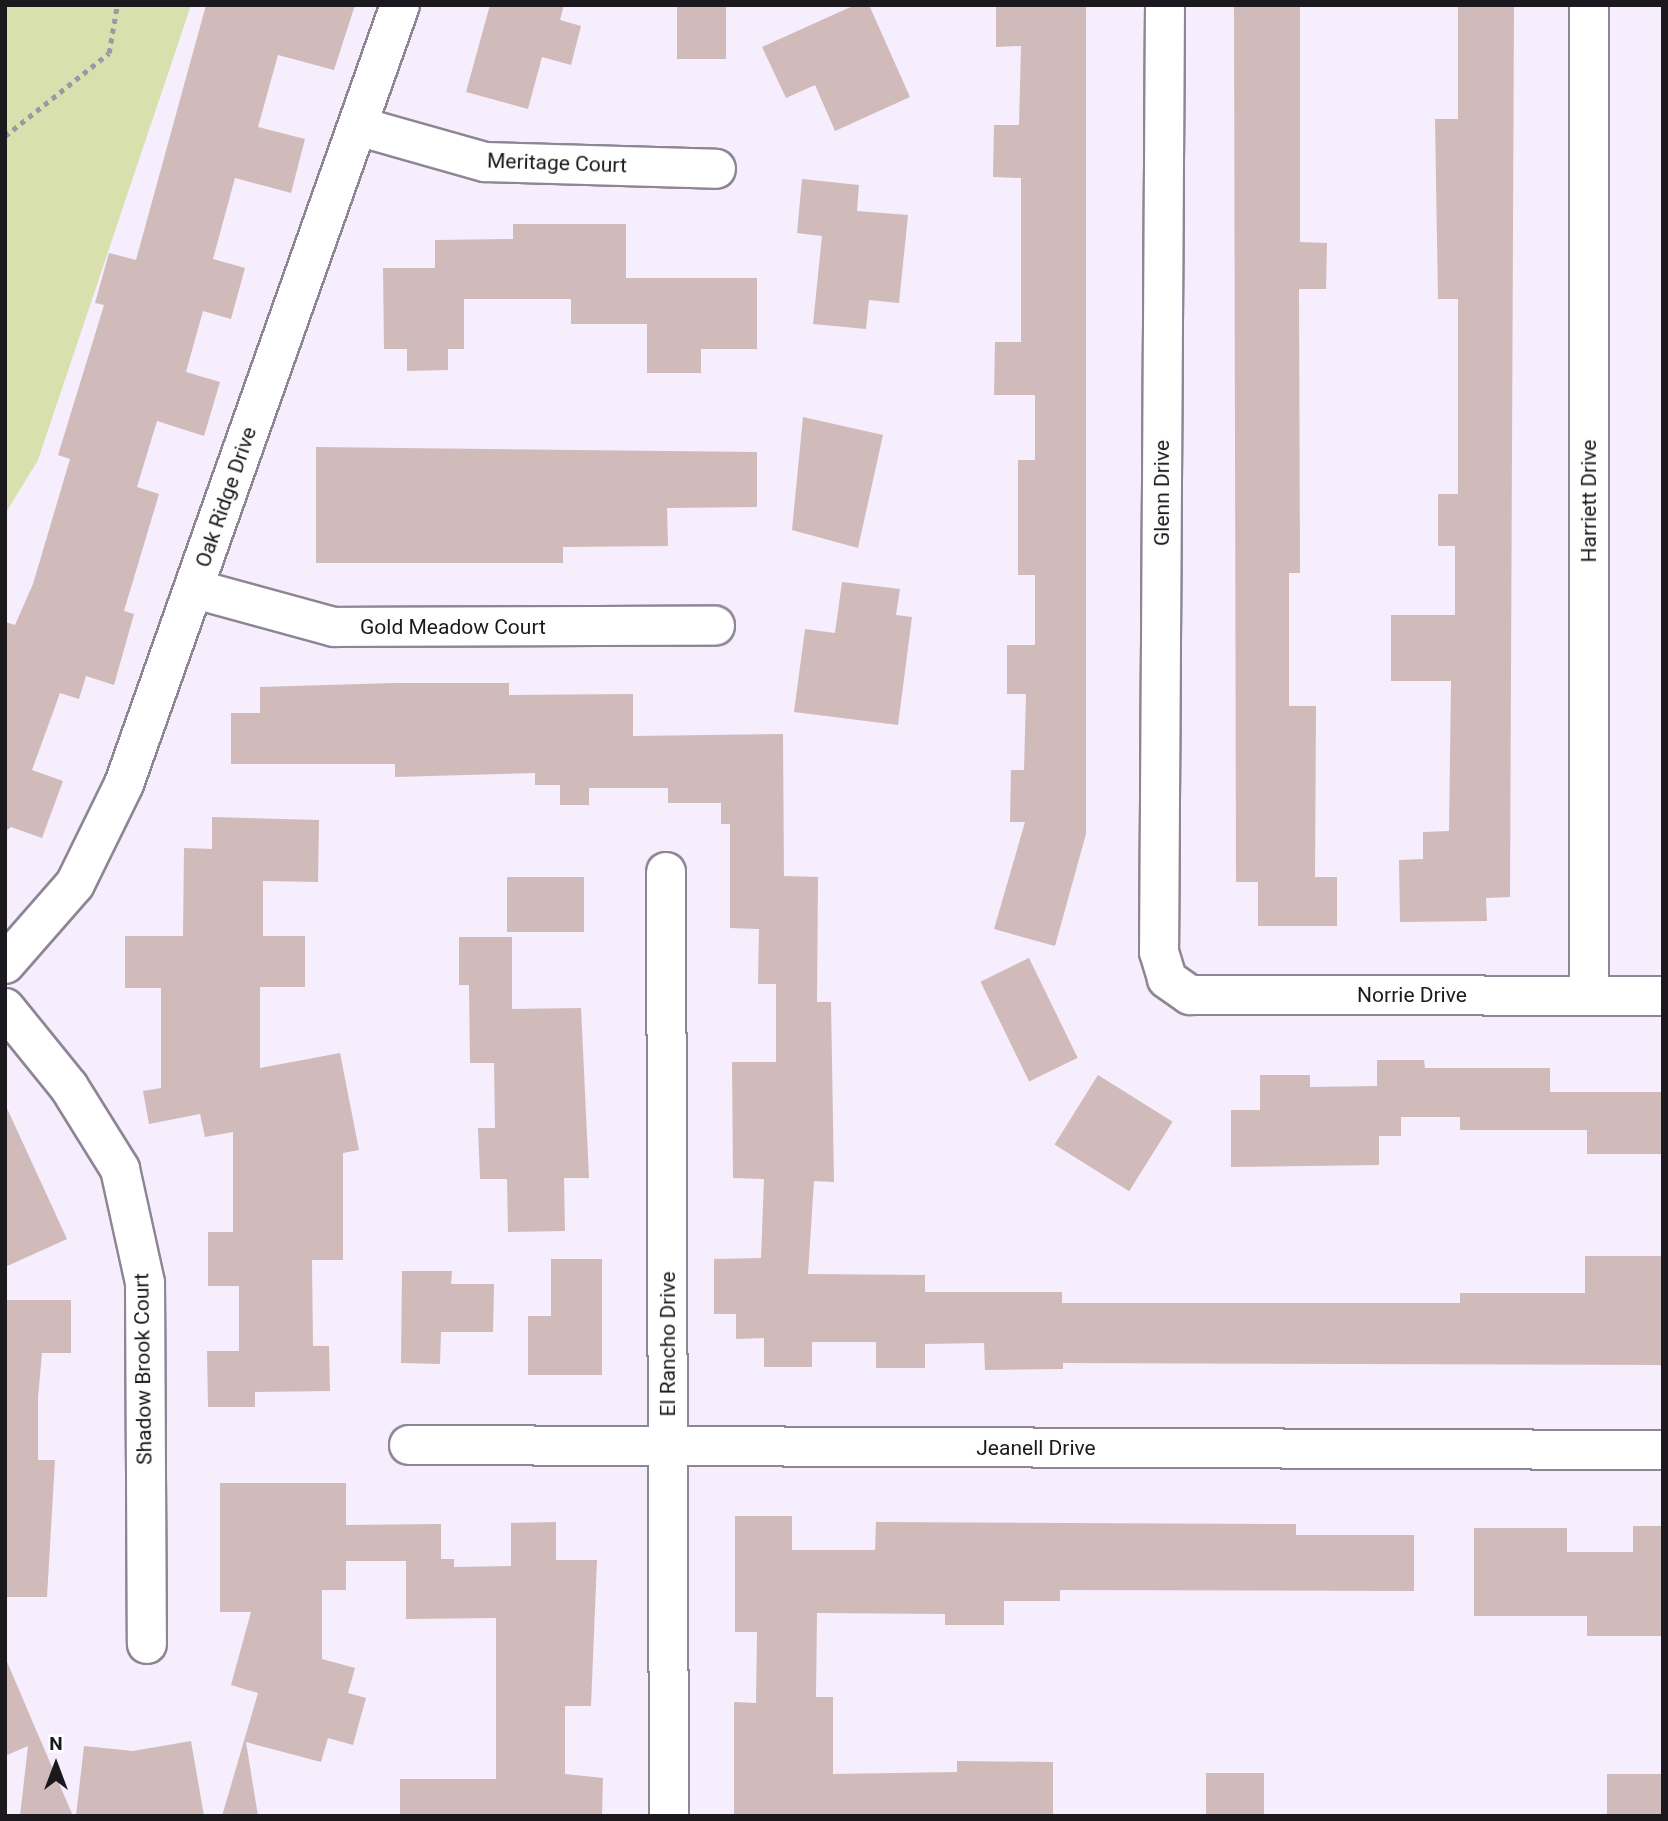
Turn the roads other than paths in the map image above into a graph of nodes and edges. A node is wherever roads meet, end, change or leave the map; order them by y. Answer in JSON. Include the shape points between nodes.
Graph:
{"nodes":[{"id":1,"x":400,"y":5,"type":"edge"},
{"id":2,"x":1165,"y":5,"type":"edge"},
{"id":3,"x":1589,"y":5,"type":"edge"},
{"id":4,"x":361,"y":127,"type":"junction"},
{"id":5,"x":716,"y":169,"type":"dead end"},
{"id":6,"x":195,"y":589,"type":"junction"},
{"id":7,"x":715,"y":626,"type":"dead end"},
{"id":8,"x":666,"y":873,"type":"dead end"},
{"id":9,"x":5,"y":964,"type":"edge"},
{"id":10,"x":1167,"y":979,"type":"joint"},
{"id":11,"x":1590,"y":996,"type":"junction"},
{"id":12,"x":1663,"y":996,"type":"edge"},
{"id":13,"x":5,"y":1008,"type":"edge"},
{"id":14,"x":409,"y":1445,"type":"dead end"},
{"id":15,"x":669,"y":1448,"type":"junction"},
{"id":16,"x":1663,"y":1450,"type":"edge"},
{"id":17,"x":147,"y":1644,"type":"dead end"},
{"id":18,"x":669,"y":1816,"type":"edge"}],
"edges":[{"from":1,"to":4,"type":"street","name":"Oak Ridge Drive"},
{"from":2,"to":10,"type":"street","name":"Glenn Drive","via":[[1158,952]]},
{"from":3,"to":11,"type":"street","name":"Harriett Drive"},
{"from":4,"to":5,"type":"street","name":"Meritage Court","via":[[485,162]]},
{"from":4,"to":6,"type":"street","name":"Oak Ridge Drive"},
{"from":6,"to":7,"type":"street","name":"Gold Meadow Court","via":[[334,627]]},
{"from":6,"to":9,"type":"street","name":"Oak Ridge Drive","via":[[124,784],[81,872]]},
{"from":8,"to":15,"type":"street","name":"El Rancho Drive"},
{"from":10,"to":11,"type":"street","name":"Norrie Drive","via":[[1190,995]]},
{"from":11,"to":12,"type":"street","name":"Norrie Drive"},
{"from":13,"to":17,"type":"street","name":"Shadow Brook Court","via":[[69,1087],[120,1169],[145,1283]]},
{"from":14,"to":15,"type":"street","name":"Jeanell Drive"},
{"from":15,"to":16,"type":"street","name":"Jeanell Drive"},
{"from":15,"to":18,"type":"street","name":"El Rancho Drive"}]}
